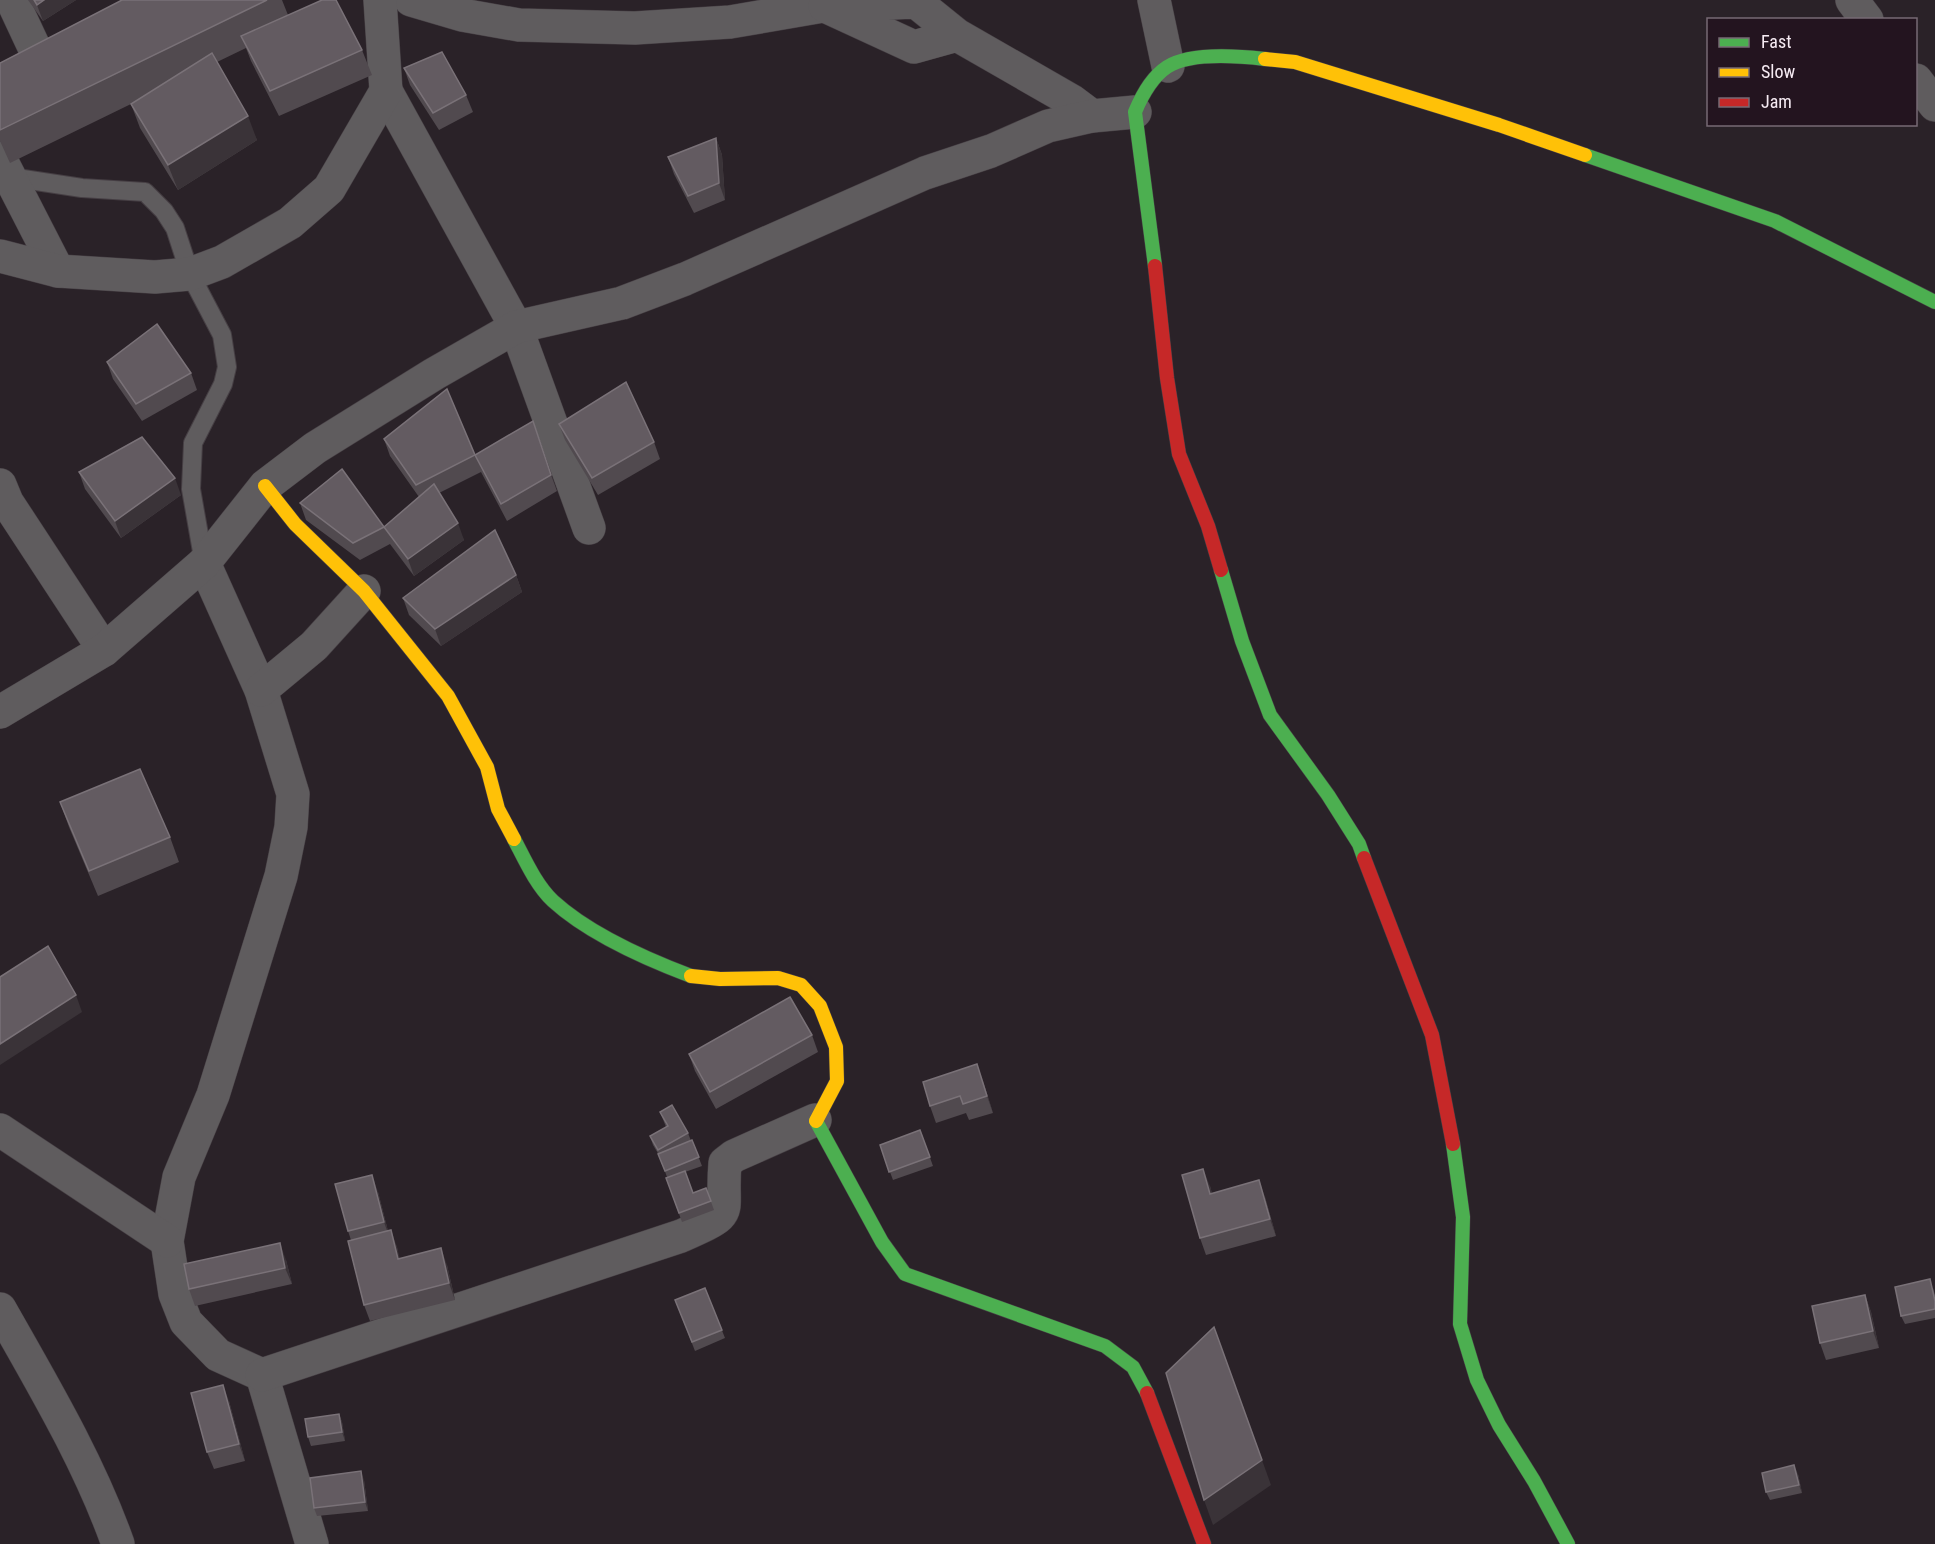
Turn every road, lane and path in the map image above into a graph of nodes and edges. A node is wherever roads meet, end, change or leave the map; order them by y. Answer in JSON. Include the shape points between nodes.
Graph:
{"nodes":[{"id":1,"x":12,"y":0,"type":"edge"},
{"id":2,"x":380,"y":0,"type":"edge"},
{"id":3,"x":411,"y":0,"type":"edge"},
{"id":4,"x":858,"y":0,"type":"edge"},
{"id":5,"x":1154,"y":0,"type":"edge"},
{"id":6,"x":1852,"y":0,"type":"edge"},
{"id":7,"x":825,"y":6,"type":"junction"},
{"id":8,"x":1866,"y":18,"type":"edge"},
{"id":9,"x":63,"y":33,"type":"edge"},
{"id":10,"x":1168,"y":66,"type":"junction"},
{"id":11,"x":1917,"y":81,"type":"edge"},
{"id":12,"x":386,"y":91,"type":"junction"},
{"id":13,"x":1935,"y":105,"type":"edge"},
{"id":14,"x":1135,"y":112,"type":"junction"},
{"id":15,"x":1092,"y":116,"type":"junction"},
{"id":16,"x":5,"y":168,"type":"edge"},
{"id":17,"x":0,"y":256,"type":"edge"},
{"id":18,"x":58,"y":271,"type":"junction"},
{"id":19,"x":190,"y":274,"type":"junction"},
{"id":20,"x":1935,"y":302,"type":"edge"},
{"id":21,"x":516,"y":327,"type":"junction"},
{"id":22,"x":265,"y":486,"type":"junction"},
{"id":23,"x":2,"y":499,"type":"edge"},
{"id":24,"x":589,"y":528,"type":"dead end"},
{"id":25,"x":204,"y":563,"type":"junction"},
{"id":26,"x":364,"y":591,"type":"junction"},
{"id":27,"x":104,"y":650,"type":"junction"},
{"id":28,"x":261,"y":690,"type":"junction"},
{"id":29,"x":0,"y":712,"type":"edge"},
{"id":30,"x":815,"y":1120,"type":"junction"},
{"id":31,"x":0,"y":1130,"type":"edge"},
{"id":32,"x":167,"y":1241,"type":"junction"},
{"id":33,"x":0,"y":1309,"type":"edge"},
{"id":34,"x":262,"y":1375,"type":"junction"},
{"id":35,"x":118,"y":1544,"type":"edge"},
{"id":36,"x":312,"y":1544,"type":"edge"},
{"id":37,"x":1204,"y":1544,"type":"edge"},
{"id":38,"x":1568,"y":1544,"type":"edge"}],
"edges":[{"from":1,"to":9,"type":"street","via":[[21,54]]},
{"from":2,"to":12,"type":"street"},
{"from":3,"to":7,"type":"street","via":[[462,15],[519,25],[635,28],[730,22]]},
{"from":4,"to":7,"type":"street"},
{"from":5,"to":10,"type":"street"},
{"from":6,"to":8,"type":"street"},
{"from":7,"to":15,"type":"street","via":[[916,2],[957,35]]},
{"from":10,"to":14,"type":"street","via":[[1143,92]]},
{"from":10,"to":20,"type":"street","via":[[1202,57],[1295,62],[1499,125],[1775,221]]},
{"from":11,"to":13,"type":"street"},
{"from":12,"to":19,"type":"street","via":[[329,189],[290,223],[222,262]]},
{"from":12,"to":21,"type":"street"},
{"from":14,"to":15,"type":"street"},
{"from":14,"to":38,"type":"street","via":[[1179,454],[1208,526],[1242,641],[1270,715],[1359,844],[1432,1035],[1452,1134],[1463,1217],[1460,1324],[1481,1389]]},
{"from":15,"to":21,"type":"street","via":[[1048,126],[991,151],[925,173],[632,299]]},
{"from":16,"to":18,"type":"street"},
{"from":16,"to":19,"type":"lane","via":[[81,188],[145,192],[174,228]]},
{"from":17,"to":18,"type":"street"},
{"from":18,"to":19,"type":"street","via":[[155,277]]},
{"from":19,"to":25,"type":"lane","via":[[222,335],[227,367],[223,384],[193,443],[191,489]]},
{"from":21,"to":22,"type":"street","via":[[315,448]]},
{"from":21,"to":24,"type":"street"},
{"from":22,"to":25,"type":"street"},
{"from":22,"to":26,"type":"street","via":[[295,524]]},
{"from":23,"to":27,"type":"street"},
{"from":25,"to":27,"type":"street"},
{"from":25,"to":28,"type":"street"},
{"from":26,"to":28,"type":"street","via":[[314,646]]},
{"from":26,"to":30,"type":"street","via":[[448,696],[487,767],[498,809],[530,869],[552,900],[581,923],[690,976],[778,978],[801,985],[820,1006],[836,1047],[837,1081]]},
{"from":27,"to":29,"type":"street"},
{"from":28,"to":32,"type":"street","via":[[293,795],[291,827],[281,876],[213,1095],[179,1177]]},
{"from":30,"to":34,"type":"street","via":[[725,1163],[725,1209],[717,1220],[681,1236]]},
{"from":30,"to":37,"type":"street","via":[[882,1242],[905,1274],[1105,1346],[1133,1368],[1150,1400]]},
{"from":31,"to":32,"type":"street"},
{"from":32,"to":34,"type":"street","via":[[175,1294],[186,1322],[218,1355]]},
{"from":33,"to":35,"type":"street","via":[[46,1390],[107,1513]]},
{"from":34,"to":36,"type":"street"}]}
